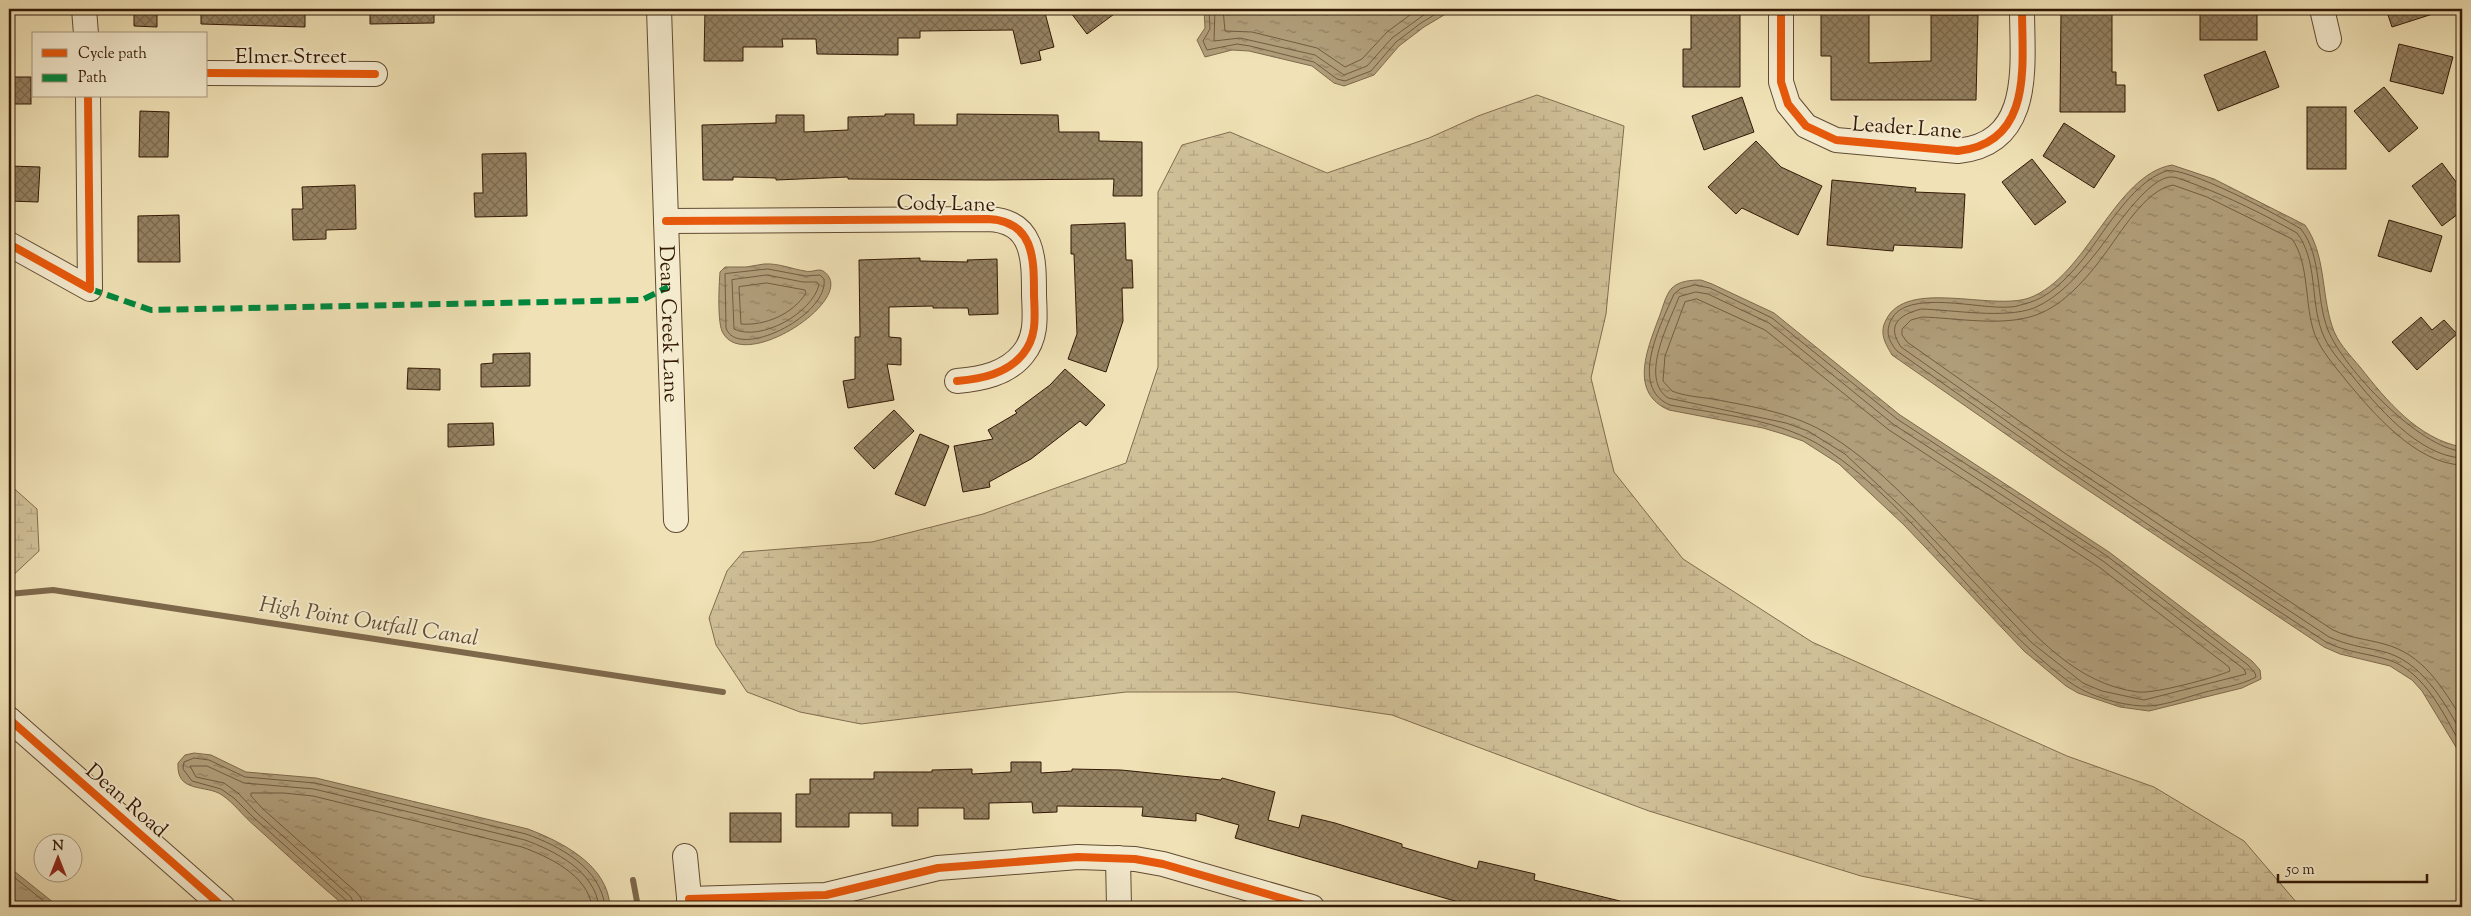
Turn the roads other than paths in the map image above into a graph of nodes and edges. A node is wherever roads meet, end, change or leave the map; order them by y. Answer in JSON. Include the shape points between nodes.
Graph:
{"nodes":[{"id":1,"x":84,"y":9,"type":"edge"},
{"id":2,"x":659,"y":9,"type":"edge"},
{"id":3,"x":1781,"y":9,"type":"edge"},
{"id":4,"x":2022,"y":9,"type":"edge"},
{"id":5,"x":2322,"y":9,"type":"edge"},
{"id":6,"x":86,"y":32,"type":"edge"},
{"id":7,"x":2329,"y":39,"type":"dead end"},
{"id":8,"x":208,"y":73,"type":"edge"},
{"id":9,"x":375,"y":74,"type":"dead end"},
{"id":10,"x":88,"y":98,"type":"edge"},
{"id":11,"x":666,"y":221,"type":"junction"},
{"id":12,"x":9,"y":244,"type":"edge"},
{"id":13,"x":957,"y":381,"type":"dead end"},
{"id":14,"x":676,"y":520,"type":"dead end"},
{"id":15,"x":9,"y":719,"type":"edge"},
{"id":16,"x":685,"y":856,"type":"dead end"},
{"id":17,"x":1118,"y":858,"type":"junction"},
{"id":18,"x":862,"y":898,"type":"edge"},
{"id":19,"x":690,"y":903,"type":"edge"},
{"id":20,"x":223,"y":907,"type":"edge"},
{"id":21,"x":1119,"y":907,"type":"edge"},
{"id":22,"x":1312,"y":907,"type":"edge"}],
"edges":[{"from":1,"to":6,"type":"street"},
{"from":2,"to":11,"type":"street","name":"Dean Creek Lane"},
{"from":3,"to":4,"type":"street","name":"Leader Lane","via":[[1781,82],[1788,104],[1806,126],[1836,140],[1958,151],[1992,140],[2013,116],[2022,82]]},
{"from":5,"to":7,"type":"street"},
{"from":8,"to":9,"type":"street","name":"Elmer Street"},
{"from":10,"to":12,"type":"street","via":[[90,289]]},
{"from":11,"to":13,"type":"street","name":"Cody Lane","via":[[988,219],[1006,222],[1022,234],[1033,254],[1035,325],[1032,337],[1022,355],[1004,370],[981,378]]},
{"from":11,"to":14,"type":"street","name":"Dean Creek Lane"},
{"from":15,"to":20,"type":"street","name":"Dean Road"},
{"from":16,"to":19,"type":"street"},
{"from":17,"to":18,"type":"street","via":[[1062,858],[938,868],[914,872]]},
{"from":17,"to":21,"type":"street"},
{"from":17,"to":22,"type":"street","via":[[1171,866]]},
{"from":18,"to":19,"type":"street","via":[[810,896]]}]}
